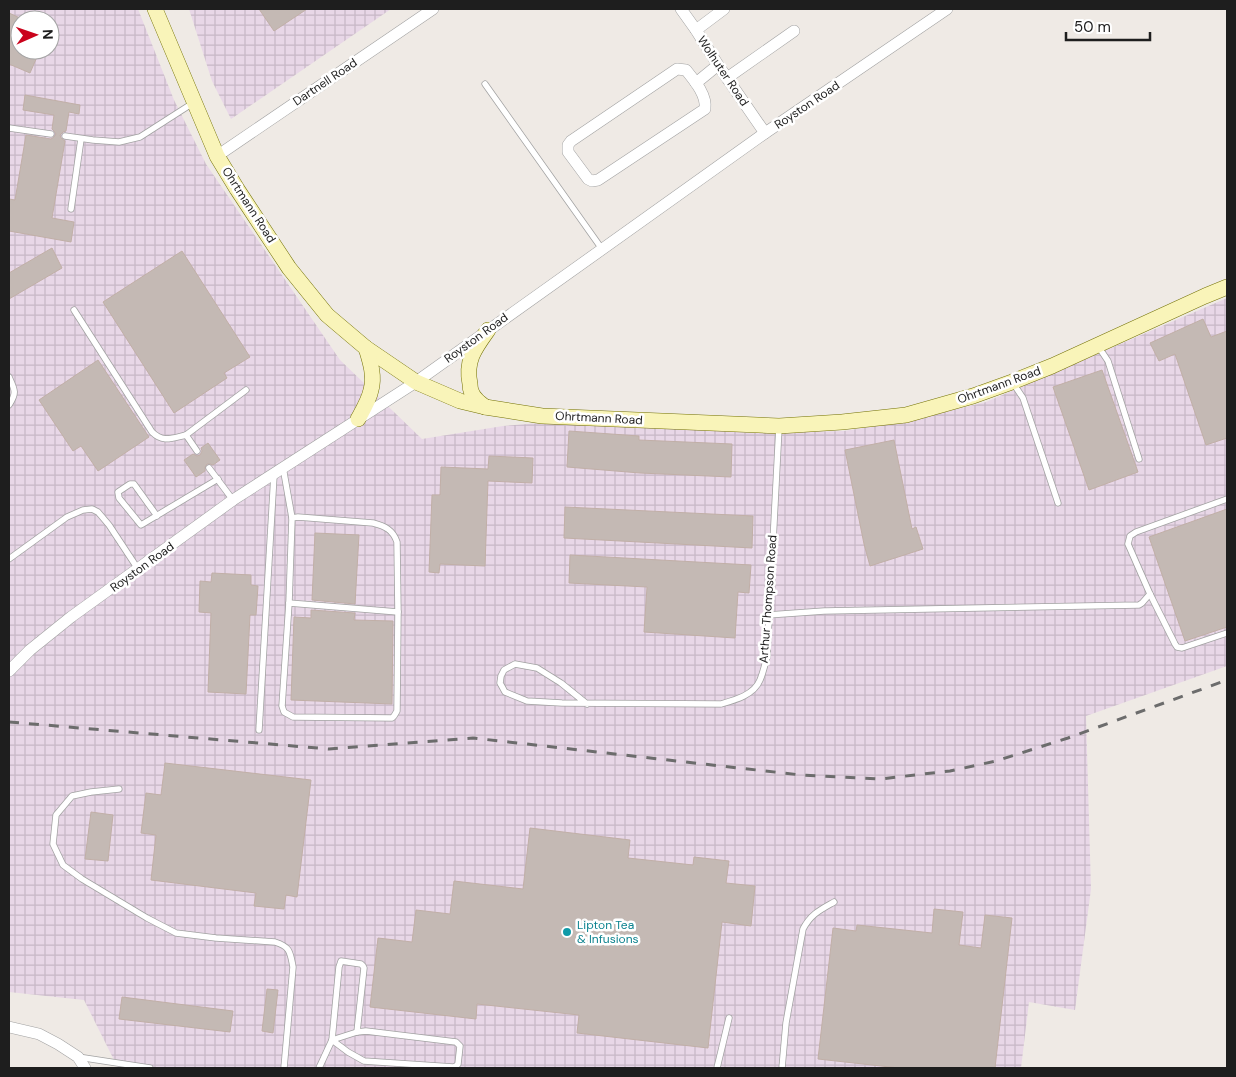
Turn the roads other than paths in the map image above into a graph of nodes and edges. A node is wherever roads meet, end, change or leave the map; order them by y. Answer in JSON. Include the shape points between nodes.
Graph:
{"nodes":[{"id":1,"x":155,"y":9,"type":"edge"},
{"id":2,"x":433,"y":9,"type":"edge"},
{"id":3,"x":680,"y":9,"type":"edge"},
{"id":4,"x":724,"y":9,"type":"edge"},
{"id":5,"x":947,"y":9,"type":"edge"},
{"id":6,"x":696,"y":30,"type":"junction"},
{"id":7,"x":794,"y":31,"type":"dead end"},
{"id":8,"x":718,"y":65,"type":"junction"},
{"id":9,"x":728,"y":78,"type":"junction"},
{"id":10,"x":696,"y":83,"type":"junction"},
{"id":11,"x":485,"y":84,"type":"dead end"},
{"id":12,"x":194,"y":102,"type":"junction"},
{"id":13,"x":9,"y":128,"type":"edge"},
{"id":14,"x":765,"y":133,"type":"junction"},
{"id":15,"x":51,"y":134,"type":"dead end"},
{"id":16,"x":65,"y":136,"type":"dead end"},
{"id":17,"x":81,"y":139,"type":"junction"},
{"id":18,"x":217,"y":156,"type":"junction"},
{"id":19,"x":71,"y":209,"type":"dead end"},
{"id":20,"x":602,"y":249,"type":"junction"},
{"id":21,"x":1227,"y":287,"type":"edge"},
{"id":22,"x":74,"y":310,"type":"dead end"},
{"id":23,"x":488,"y":330,"type":"junction"},
{"id":24,"x":1097,"y":344,"type":"junction"},
{"id":25,"x":366,"y":348,"type":"junction"},
{"id":26,"x":9,"y":377,"type":"edge"},
{"id":27,"x":416,"y":382,"type":"junction"},
{"id":28,"x":1012,"y":382,"type":"junction"},
{"id":29,"x":246,"y":390,"type":"dead end"},
{"id":30,"x":9,"y":405,"type":"edge"},
{"id":31,"x":485,"y":407,"type":"junction"},
{"id":32,"x":358,"y":419,"type":"junction"},
{"id":33,"x":779,"y":426,"type":"junction"},
{"id":34,"x":186,"y":435,"type":"junction"},
{"id":35,"x":197,"y":451,"type":"dead end"},
{"id":36,"x":1139,"y":459,"type":"dead end"},
{"id":37,"x":209,"y":468,"type":"dead end"},
{"id":38,"x":279,"y":471,"type":"junction"},
{"id":39,"x":218,"y":479,"type":"junction"},
{"id":40,"x":1227,"y":499,"type":"edge"},
{"id":41,"x":234,"y":500,"type":"junction"},
{"id":42,"x":1058,"y":503,"type":"dead end"},
{"id":43,"x":157,"y":516,"type":"junction"},
{"id":44,"x":292,"y":518,"type":"junction"},
{"id":45,"x":9,"y":559,"type":"edge"},
{"id":46,"x":138,"y":570,"type":"junction"},
{"id":47,"x":1150,"y":594,"type":"junction"},
{"id":48,"x":289,"y":603,"type":"junction"},
{"id":49,"x":398,"y":612,"type":"junction"},
{"id":50,"x":768,"y":615,"type":"junction"},
{"id":51,"x":1227,"y":633,"type":"edge"},
{"id":52,"x":9,"y":671,"type":"edge"},
{"id":53,"x":587,"y":704,"type":"junction"},
{"id":54,"x":259,"y":730,"type":"dead end"},
{"id":55,"x":119,"y":789,"type":"dead end"},
{"id":56,"x":834,"y":902,"type":"dead end"},
{"id":57,"x":729,"y":1018,"type":"dead end"},
{"id":58,"x":9,"y":1027,"type":"edge"},
{"id":59,"x":357,"y":1032,"type":"junction"},
{"id":60,"x":332,"y":1040,"type":"junction"},
{"id":61,"x":78,"y":1057,"type":"junction"},
{"id":62,"x":132,"y":1067,"type":"edge"},
{"id":63,"x":85,"y":1068,"type":"edge"},
{"id":64,"x":150,"y":1068,"type":"edge"},
{"id":65,"x":284,"y":1068,"type":"edge"},
{"id":66,"x":319,"y":1068,"type":"edge"},
{"id":67,"x":717,"y":1068,"type":"edge"},
{"id":68,"x":782,"y":1068,"type":"edge"}],
"edges":[{"from":1,"to":12,"type":"main road","name":"Ohrtmann Road"},
{"from":2,"to":18,"type":"street","name":"Dartnell Road"},
{"from":3,"to":6,"type":"street","name":"Wolhuter Road"},
{"from":4,"to":6,"type":"street"},
{"from":5,"to":14,"type":"street","name":"Royston Road"},
{"from":6,"to":8,"type":"street","name":"Wolhuter Road"},
{"from":7,"to":9,"type":"street"},
{"from":8,"to":9,"type":"street","name":"Wolhuter Road"},
{"from":8,"to":10,"type":"street"},
{"from":9,"to":14,"type":"street","name":"Wolhuter Road"},
{"from":10,"to":10,"type":"street","via":[[705,100],[705,109],[598,180],[588,179],[568,152],[571,141],[674,70],[686,70]]},
{"from":11,"to":20,"type":"lane"},
{"from":12,"to":17,"type":"lane","via":[[140,137],[119,142]]},
{"from":12,"to":18,"type":"main road","name":"Ohrtmann Road"},
{"from":13,"to":15,"type":"lane"},
{"from":14,"to":20,"type":"street","name":"Royston Road"},
{"from":16,"to":17,"type":"lane"},
{"from":17,"to":19,"type":"lane"},
{"from":18,"to":25,"type":"main road","name":"Ohrtmann Road","via":[[289,268],[327,315]]},
{"from":20,"to":23,"type":"street","name":"Royston Road"},
{"from":21,"to":24,"type":"main road","name":"Ohrtmann Road"},
{"from":22,"to":34,"type":"lane","via":[[152,432],[163,439]]},
{"from":23,"to":27,"type":"street","name":"Royston Road"},
{"from":23,"to":31,"type":"main road","via":[[470,359],[468,375],[471,391]]},
{"from":24,"to":28,"type":"main road","name":"Ohrtmann Road"},
{"from":24,"to":36,"type":"lane","via":[[1108,361]]},
{"from":25,"to":27,"type":"main road","name":"Ohrtmann Road"},
{"from":25,"to":32,"type":"main road","via":[[371,391]]},
{"from":26,"to":30,"type":"lane","via":[[15,395]]},
{"from":27,"to":31,"type":"main road","name":"Ohrtmann Road","via":[[460,401]]},
{"from":27,"to":32,"type":"street","name":"Royston Road"},
{"from":28,"to":33,"type":"main road","name":"Ohrtmann Road","via":[[906,415]]},
{"from":28,"to":42,"type":"lane","via":[[1023,398]]},
{"from":29,"to":34,"type":"lane"},
{"from":31,"to":33,"type":"main road","name":"Ohrtmann Road","via":[[542,416]]},
{"from":32,"to":38,"type":"street","name":"Royston Road"},
{"from":33,"to":50,"type":"lane","name":"Arthur Thompson Road"},
{"from":34,"to":35,"type":"lane"},
{"from":37,"to":39,"type":"lane"},
{"from":38,"to":41,"type":"street","name":"Royston Road"},
{"from":38,"to":44,"type":"lane"},
{"from":38,"to":54,"type":"lane"},
{"from":39,"to":41,"type":"lane"},
{"from":39,"to":43,"type":"lane"},
{"from":40,"to":47,"type":"lane","via":[[1130,536],[1128,544]]},
{"from":41,"to":46,"type":"street","name":"Royston Road"},
{"from":43,"to":43,"type":"lane","via":[[134,484],[118,492],[140,525]]},
{"from":44,"to":48,"type":"lane"},
{"from":44,"to":49,"type":"lane","via":[[373,523],[392,532],[396,542]]},
{"from":45,"to":46,"type":"lane","via":[[67,517],[92,509],[109,525]]},
{"from":46,"to":52,"type":"street","name":"Royston Road","via":[[71,617]]},
{"from":47,"to":50,"type":"lane","via":[[1139,605]]},
{"from":47,"to":51,"type":"lane","via":[[1177,647]]},
{"from":48,"to":49,"type":"lane"},
{"from":48,"to":49,"type":"lane","via":[[282,706],[284,712],[293,717],[389,719],[394,716],[397,711]]},
{"from":50,"to":53,"type":"lane","name":"Arthur Thompson Road","via":[[767,657],[760,682],[740,698],[721,704]]},
{"from":53,"to":53,"type":"lane","name":"Arthur Thompson Road","via":[[538,668],[515,664],[504,670],[501,676],[500,683],[505,692],[527,701]]},
{"from":55,"to":65,"type":"lane","via":[[72,796],[56,815],[53,844],[63,865],[176,933],[284,945],[290,953],[293,968]]},
{"from":56,"to":68,"type":"lane","via":[[816,912],[803,929],[786,1023]]},
{"from":57,"to":67,"type":"lane"},
{"from":58,"to":61,"type":"street","via":[[39,1034]]},
{"from":59,"to":60,"type":"lane"},
{"from":59,"to":60,"type":"lane","via":[[364,966],[341,961]]},
{"from":59,"to":60,"type":"lane","via":[[456,1042],[460,1046],[458,1064],[453,1067],[364,1061]]},
{"from":60,"to":66,"type":"lane"},
{"from":61,"to":62,"type":"lane"},
{"from":61,"to":63,"type":"street"},
{"from":62,"to":64,"type":"lane"}]}
